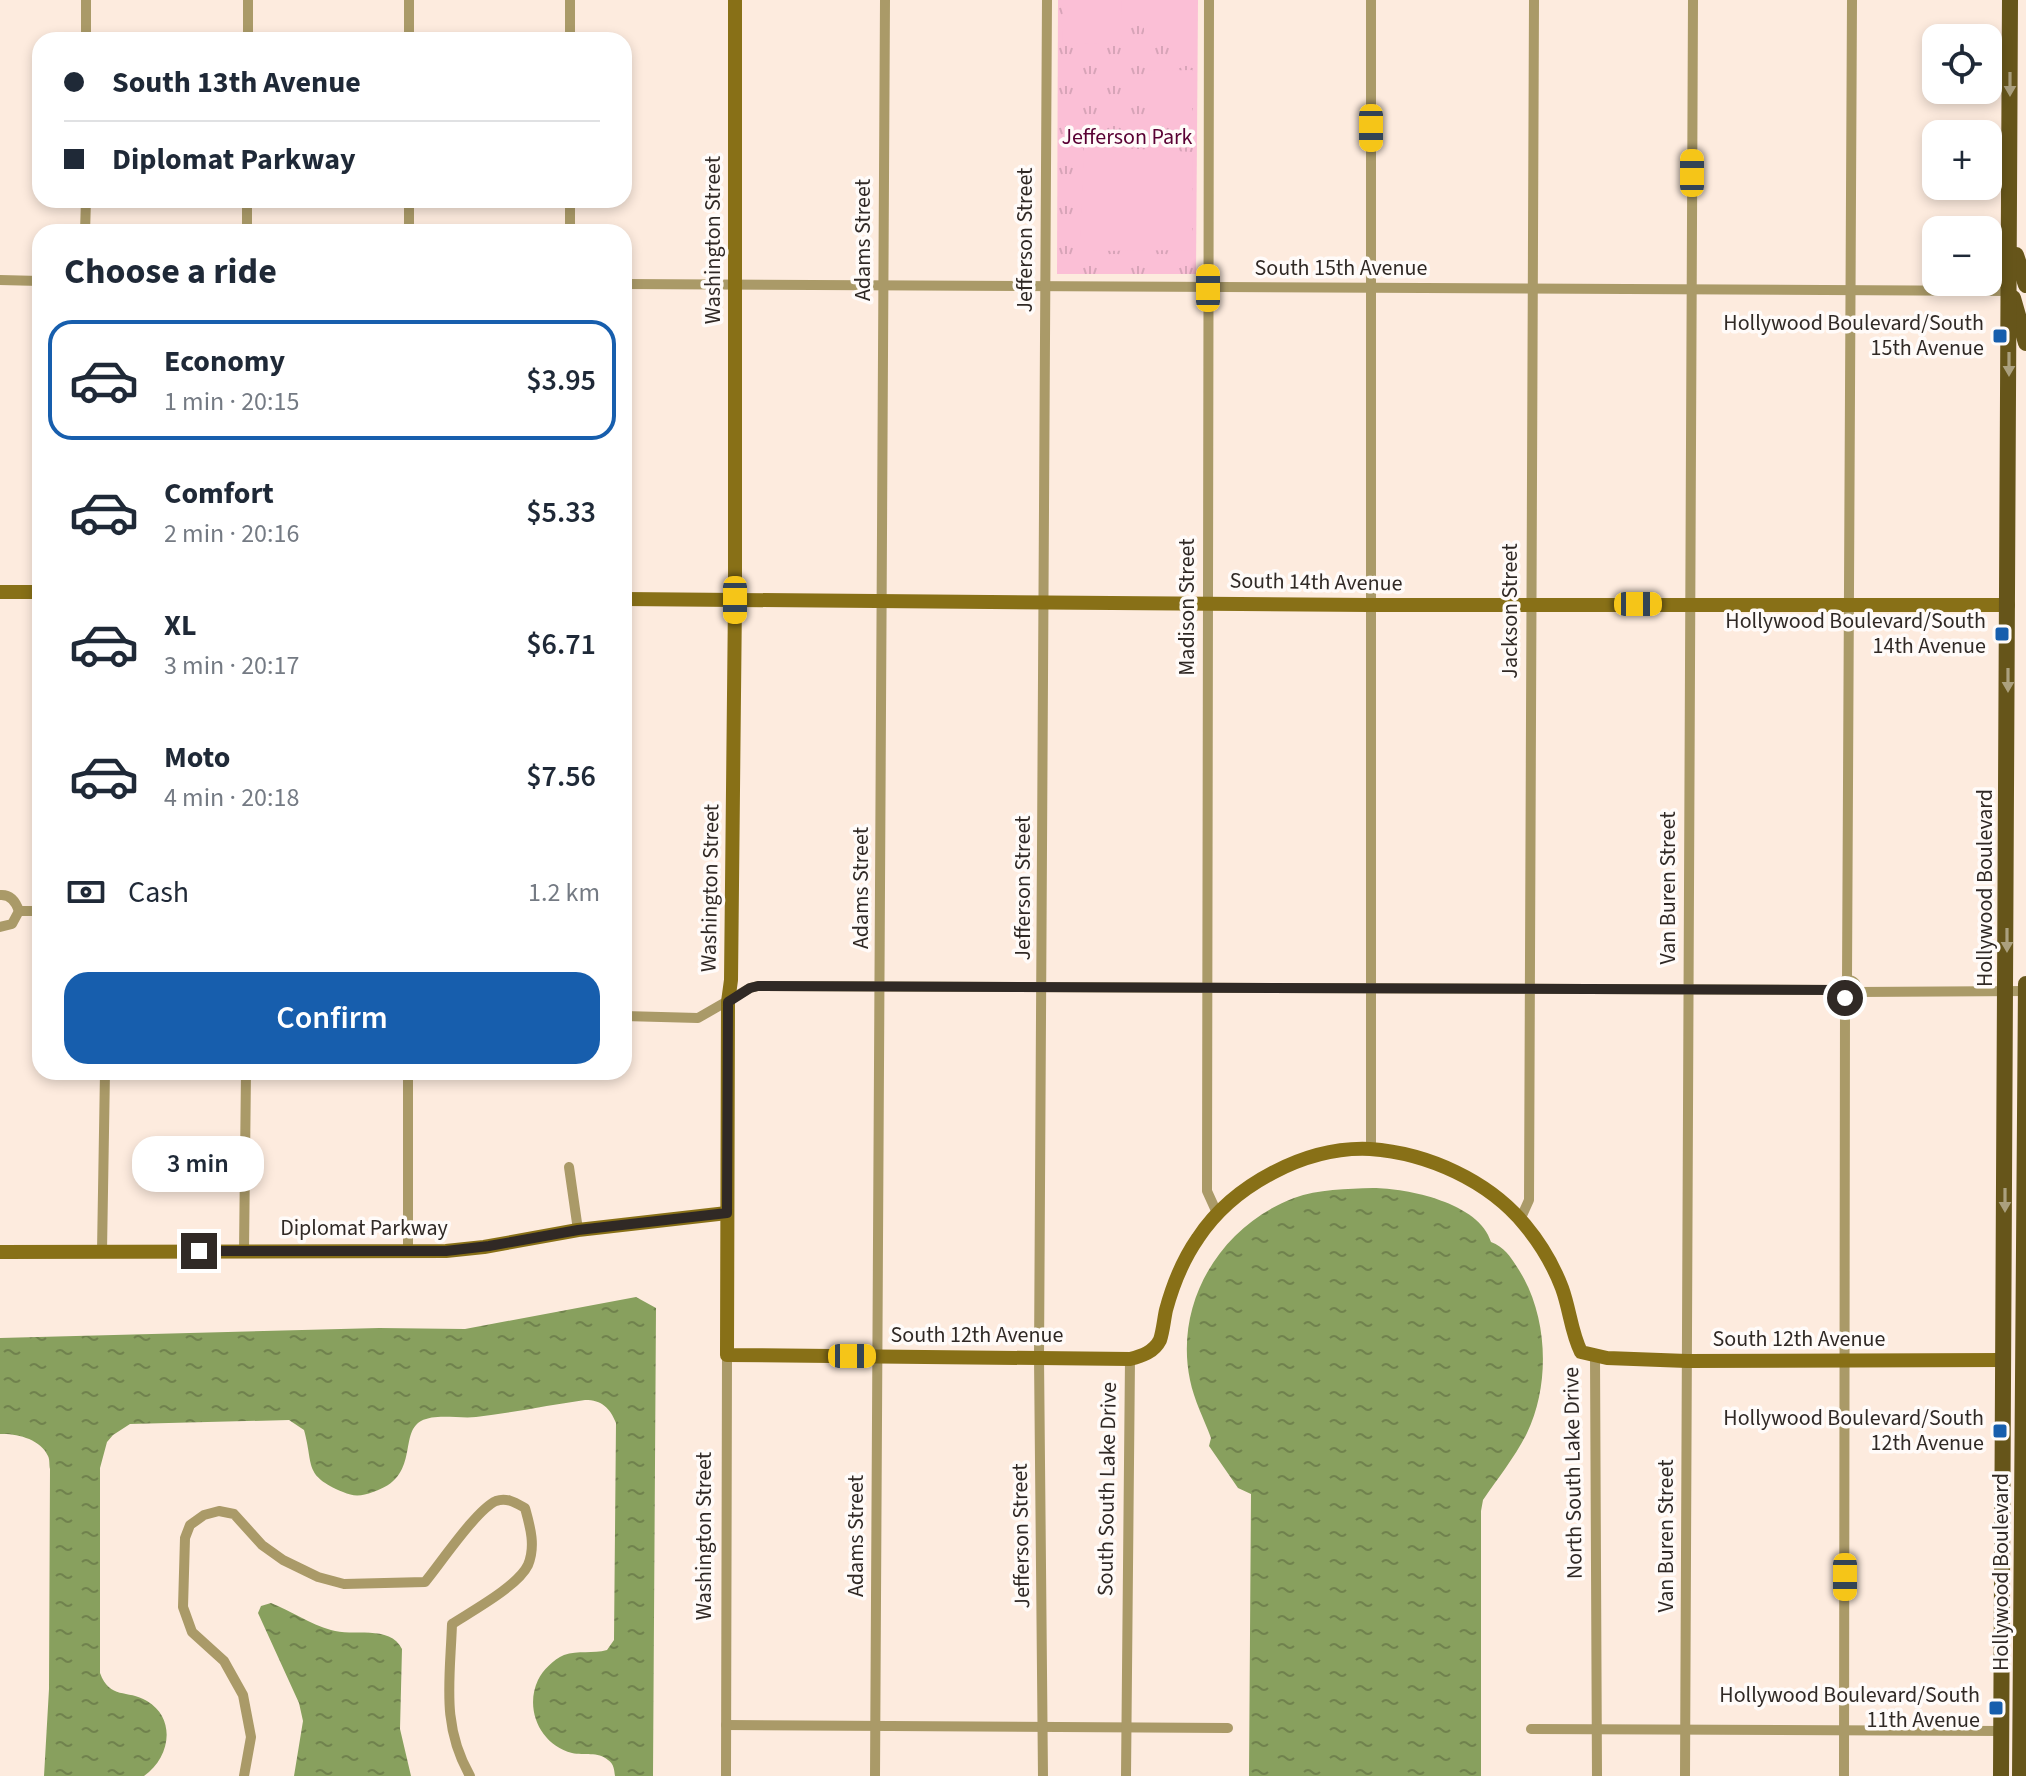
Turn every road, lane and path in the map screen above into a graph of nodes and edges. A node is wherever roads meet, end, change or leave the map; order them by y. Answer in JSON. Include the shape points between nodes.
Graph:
{"nodes":[{"id":1,"x":86,"y":0,"type":"edge"},
{"id":2,"x":248,"y":0,"type":"edge"},
{"id":3,"x":409,"y":0,"type":"edge"},
{"id":4,"x":570,"y":0,"type":"edge"},
{"id":5,"x":735,"y":0,"type":"edge"},
{"id":6,"x":885,"y":0,"type":"edge"},
{"id":7,"x":1047,"y":0,"type":"edge"},
{"id":8,"x":1209,"y":0,"type":"edge"},
{"id":9,"x":1371,"y":0,"type":"edge"},
{"id":10,"x":1534,"y":0,"type":"edge"},
{"id":11,"x":1693,"y":0,"type":"edge"},
{"id":12,"x":1852,"y":0,"type":"edge"},
{"id":13,"x":2010,"y":0,"type":"edge"},
{"id":14,"x":86,"y":32,"type":"edge"},
{"id":15,"x":248,"y":32,"type":"edge"},
{"id":16,"x":409,"y":32,"type":"edge"},
{"id":17,"x":570,"y":32,"type":"edge"},
{"id":18,"x":0,"y":280,"type":"edge"},
{"id":19,"x":32,"y":281,"type":"edge"},
{"id":20,"x":632,"y":284,"type":"edge"},
{"id":21,"x":735,"y":284,"type":"junction"},
{"id":22,"x":882,"y":286,"type":"junction"},
{"id":23,"x":1045,"y":287,"type":"junction"},
{"id":24,"x":1371,"y":287,"type":"junction"},
{"id":25,"x":1208,"y":288,"type":"junction"},
{"id":26,"x":1531,"y":288,"type":"junction"},
{"id":27,"x":2018,"y":288,"type":"edge"},
{"id":28,"x":1692,"y":289,"type":"junction"},
{"id":29,"x":1851,"y":291,"type":"junction"},
{"id":30,"x":2026,"y":343,"type":"edge"},
{"id":31,"x":0,"y":592,"type":"edge"},
{"id":32,"x":32,"y":592,"type":"edge"},
{"id":33,"x":632,"y":599,"type":"edge"},
{"id":34,"x":735,"y":600,"type":"junction"},
{"id":35,"x":882,"y":602,"type":"junction"},
{"id":36,"x":1043,"y":602,"type":"junction"},
{"id":37,"x":1206,"y":602,"type":"junction"},
{"id":38,"x":1530,"y":604,"type":"junction"},
{"id":39,"x":1690,"y":604,"type":"junction"},
{"id":40,"x":1849,"y":604,"type":"junction"},
{"id":41,"x":1369,"y":605,"type":"junction"},
{"id":42,"x":2008,"y":605,"type":"junction"},
{"id":43,"x":0,"y":895,"type":"edge"},
{"id":44,"x":19,"y":911,"type":"junction"},
{"id":45,"x":32,"y":911,"type":"edge"},
{"id":46,"x":0,"y":927,"type":"edge"},
{"id":47,"x":1847,"y":980,"type":"junction"},
{"id":48,"x":2026,"y":984,"type":"edge"},
{"id":49,"x":881,"y":986,"type":"junction"},
{"id":50,"x":1043,"y":986,"type":"junction"},
{"id":51,"x":1207,"y":986,"type":"junction"},
{"id":52,"x":1371,"y":988,"type":"junction"},
{"id":53,"x":1530,"y":989,"type":"junction"},
{"id":54,"x":1687,"y":990,"type":"junction"},
{"id":55,"x":2007,"y":991,"type":"junction"},
{"id":56,"x":2026,"y":991,"type":"edge"},
{"id":57,"x":1857,"y":992,"type":"junction"},
{"id":58,"x":1842,"y":994,"type":"junction"},
{"id":59,"x":728,"y":1002,"type":"junction"},
{"id":60,"x":632,"y":1016,"type":"edge"},
{"id":61,"x":105,"y":1080,"type":"edge"},
{"id":62,"x":246,"y":1080,"type":"edge"},
{"id":63,"x":408,"y":1080,"type":"edge"},
{"id":64,"x":1371,"y":1149,"type":"junction"},
{"id":65,"x":569,"y":1167,"type":"dead end"},
{"id":66,"x":727,"y":1213,"type":"junction"},
{"id":67,"x":1217,"y":1213,"type":"junction"},
{"id":68,"x":1520,"y":1220,"type":"junction"},
{"id":69,"x":578,"y":1230,"type":"junction"},
{"id":70,"x":102,"y":1251,"type":"junction"},
{"id":71,"x":244,"y":1251,"type":"junction"},
{"id":72,"x":408,"y":1251,"type":"junction"},
{"id":73,"x":0,"y":1252,"type":"edge"},
{"id":74,"x":727,"y":1355,"type":"junction"},
{"id":75,"x":876,"y":1356,"type":"junction"},
{"id":76,"x":1039,"y":1357,"type":"junction"},
{"id":77,"x":1595,"y":1357,"type":"junction"},
{"id":78,"x":1130,"y":1359,"type":"junction"},
{"id":79,"x":2004,"y":1360,"type":"junction"},
{"id":80,"x":2025,"y":1360,"type":"edge"},
{"id":81,"x":1687,"y":1361,"type":"junction"},
{"id":82,"x":1845,"y":1362,"type":"junction"},
{"id":83,"x":2002,"y":1667,"type":"junction"},
{"id":84,"x":726,"y":1725,"type":"junction"},
{"id":85,"x":875,"y":1726,"type":"junction"},
{"id":86,"x":1043,"y":1727,"type":"junction"},
{"id":87,"x":1125,"y":1727,"type":"junction"},
{"id":88,"x":1228,"y":1728,"type":"dead end"},
{"id":89,"x":1531,"y":1729,"type":"dead end"},
{"id":90,"x":1597,"y":1729,"type":"junction"},
{"id":91,"x":1685,"y":1729,"type":"junction"},
{"id":92,"x":1845,"y":1730,"type":"junction"},
{"id":93,"x":2024,"y":1730,"type":"edge"},
{"id":94,"x":2002,"y":1731,"type":"junction"},
{"id":95,"x":2020,"y":1774,"type":"edge"},
{"id":96,"x":244,"y":1776,"type":"edge"},
{"id":97,"x":470,"y":1776,"type":"edge"},
{"id":98,"x":726,"y":1776,"type":"edge"},
{"id":99,"x":875,"y":1776,"type":"edge"},
{"id":100,"x":1043,"y":1776,"type":"edge"},
{"id":101,"x":1126,"y":1776,"type":"edge"},
{"id":102,"x":1597,"y":1776,"type":"edge"},
{"id":103,"x":1685,"y":1776,"type":"edge"},
{"id":104,"x":1844,"y":1776,"type":"edge"},
{"id":105,"x":2001,"y":1776,"type":"edge"}],
"edges":[{"from":1,"to":14,"type":"street"},
{"from":2,"to":15,"type":"street"},
{"from":3,"to":16,"type":"street"},
{"from":4,"to":17,"type":"street"},
{"from":5,"to":21,"type":"street","name":"Washington Street"},
{"from":6,"to":22,"type":"street","name":"Adams Street"},
{"from":7,"to":23,"type":"street","name":"Jefferson Street"},
{"from":8,"to":25,"type":"street","name":"Madison Street"},
{"from":9,"to":24,"type":"street"},
{"from":10,"to":26,"type":"street","name":"Jackson Street"},
{"from":11,"to":28,"type":"street","name":"Van Buren Street"},
{"from":12,"to":29,"type":"street"},
{"from":13,"to":27,"type":"main road","name":"Hollywood Boulevard","one_way":true,"via":[[2010,230]]},
{"from":18,"to":19,"type":"street"},
{"from":20,"to":21,"type":"street","name":"South 15th Avenue"},
{"from":21,"to":22,"type":"street","name":"South 15th Avenue"},
{"from":21,"to":34,"type":"street","name":"Washington Street"},
{"from":22,"to":23,"type":"street","name":"South 15th Avenue"},
{"from":22,"to":35,"type":"street","name":"Adams Street"},
{"from":23,"to":25,"type":"street","name":"South 15th Avenue"},
{"from":23,"to":36,"type":"street","name":"Jefferson Street"},
{"from":24,"to":25,"type":"street","name":"South 15th Avenue"},
{"from":24,"to":26,"type":"street","name":"South 15th Avenue"},
{"from":24,"to":41,"type":"street"},
{"from":25,"to":37,"type":"street","name":"Madison Street"},
{"from":26,"to":28,"type":"street","name":"South 15th Avenue"},
{"from":26,"to":38,"type":"street","name":"Jackson Street"},
{"from":27,"to":29,"type":"street","name":"South 15th Avenue"},
{"from":27,"to":30,"type":"main road"},
{"from":27,"to":42,"type":"main road","name":"Hollywood Boulevard","one_way":true},
{"from":28,"to":29,"type":"street","name":"South 15th Avenue"},
{"from":28,"to":39,"type":"street","name":"Van Buren Street"},
{"from":29,"to":40,"type":"street"},
{"from":31,"to":32,"type":"street"},
{"from":33,"to":34,"type":"street","name":"South 14th Avenue"},
{"from":34,"to":35,"type":"street","name":"South 14th Avenue"},
{"from":34,"to":59,"type":"street","name":"Washington Street"},
{"from":35,"to":36,"type":"street","name":"South 14th Avenue"},
{"from":35,"to":49,"type":"street","name":"Adams Street"},
{"from":36,"to":37,"type":"street","name":"South 14th Avenue"},
{"from":36,"to":50,"type":"street","name":"Jefferson Street"},
{"from":37,"to":41,"type":"street","name":"South 14th Avenue"},
{"from":37,"to":51,"type":"street","name":"Madison Street"},
{"from":38,"to":39,"type":"street","name":"South 14th Avenue"},
{"from":38,"to":41,"type":"street","name":"South 14th Avenue"},
{"from":38,"to":53,"type":"street","name":"Jackson Street"},
{"from":39,"to":40,"type":"street","name":"South 14th Avenue"},
{"from":39,"to":54,"type":"street","name":"Van Buren Street"},
{"from":40,"to":42,"type":"street","name":"South 14th Avenue"},
{"from":40,"to":47,"type":"street"},
{"from":41,"to":52,"type":"street"},
{"from":42,"to":55,"type":"main road","name":"Hollywood Boulevard","one_way":true},
{"from":43,"to":44,"type":"street","via":[[16,902]]},
{"from":44,"to":45,"type":"street"},
{"from":44,"to":46,"type":"street","via":[[12,924]]},
{"from":47,"to":57,"type":"street","via":[[1855,983]]},
{"from":47,"to":58,"type":"street","via":[[1841,983]]},
{"from":48,"to":56,"type":"main road","name":"Hollywood Boulevard"},
{"from":49,"to":50,"type":"street"},
{"from":49,"to":59,"type":"street","via":[[758,986]]},
{"from":49,"to":75,"type":"street","name":"Adams Street"},
{"from":50,"to":51,"type":"street"},
{"from":50,"to":76,"type":"street","name":"Jefferson Street"},
{"from":51,"to":52,"type":"street"},
{"from":51,"to":67,"type":"street","name":"Madison Street","via":[[1207,1191]]},
{"from":52,"to":53,"type":"street"},
{"from":52,"to":64,"type":"street"},
{"from":53,"to":54,"type":"street"},
{"from":53,"to":68,"type":"street","name":"Jackson Street","via":[[1529,1200]]},
{"from":54,"to":58,"type":"street"},
{"from":54,"to":81,"type":"street","name":"Van Buren Street"},
{"from":55,"to":56,"type":"street"},
{"from":55,"to":57,"type":"street"},
{"from":55,"to":79,"type":"main road","name":"Hollywood Boulevard","one_way":true},
{"from":56,"to":80,"type":"main road","name":"Hollywood Boulevard"},
{"from":57,"to":58,"type":"street","via":[[1854,997]]},
{"from":58,"to":82,"type":"street"},
{"from":59,"to":60,"type":"street","via":[[698,1018]]},
{"from":59,"to":66,"type":"street","name":"Washington Street"},
{"from":61,"to":70,"type":"street"},
{"from":62,"to":71,"type":"street"},
{"from":63,"to":72,"type":"street"},
{"from":64,"to":67,"type":"street","name":"South South Lake Drive","via":[[1296,1162],[1242,1192]]},
{"from":64,"to":68,"type":"street","name":"North South Lake Drive","via":[[1469,1178]]},
{"from":65,"to":69,"type":"street"},
{"from":66,"to":69,"type":"street","name":"Diplomat Parkway"},
{"from":66,"to":74,"type":"street","name":"Washington Street"},
{"from":67,"to":78,"type":"street","name":"South South Lake Drive","via":[[1182,1262],[1159,1341],[1147,1354]]},
{"from":68,"to":77,"type":"street","name":"North South Lake Drive","via":[[1562,1287],[1581,1352]]},
{"from":69,"to":72,"type":"street","name":"Diplomat Parkway","via":[[484,1247]]},
{"from":70,"to":71,"type":"street","name":"Diplomat Parkway"},
{"from":70,"to":73,"type":"street","name":"Diplomat Parkway"},
{"from":71,"to":72,"type":"street","name":"Diplomat Parkway"},
{"from":74,"to":75,"type":"street","name":"South 12th Avenue"},
{"from":74,"to":84,"type":"street","name":"Washington Street"},
{"from":75,"to":76,"type":"street","name":"South 12th Avenue"},
{"from":75,"to":85,"type":"street","name":"Adams Street"},
{"from":76,"to":78,"type":"street","name":"South 12th Avenue"},
{"from":76,"to":86,"type":"street","name":"Jefferson Street"},
{"from":77,"to":81,"type":"street","name":"South 12th Avenue"},
{"from":77,"to":90,"type":"street","name":"North South Lake Drive"},
{"from":78,"to":87,"type":"street","name":"South South Lake Drive"},
{"from":79,"to":82,"type":"street","name":"South 12th Avenue"},
{"from":79,"to":83,"type":"main road","name":"Hollywood Boulevard"},
{"from":80,"to":93,"type":"main road","name":"Hollywood Boulevard"},
{"from":81,"to":82,"type":"street","name":"South 12th Avenue"},
{"from":81,"to":91,"type":"street","name":"Van Buren Street"},
{"from":82,"to":92,"type":"street"},
{"from":83,"to":93,"type":"main road","via":[[2012,1708]]},
{"from":83,"to":94,"type":"main road","name":"Hollywood Boulevard"},
{"from":84,"to":85,"type":"street"},
{"from":84,"to":98,"type":"street","name":"Washington Street"},
{"from":85,"to":86,"type":"street"},
{"from":85,"to":99,"type":"street","name":"Adams Street"},
{"from":86,"to":87,"type":"street"},
{"from":86,"to":100,"type":"street","name":"Jefferson Street"},
{"from":87,"to":88,"type":"street"},
{"from":87,"to":101,"type":"street","name":"South South Lake Drive"},
{"from":89,"to":90,"type":"street"},
{"from":90,"to":91,"type":"street"},
{"from":90,"to":102,"type":"street","name":"North South Lake Drive"},
{"from":91,"to":92,"type":"street"},
{"from":91,"to":103,"type":"street","name":"Van Buren Street"},
{"from":92,"to":94,"type":"street"},
{"from":92,"to":104,"type":"street"},
{"from":93,"to":95,"type":"main road","name":"Hollywood Boulevard"},
{"from":94,"to":95,"type":"main road"},
{"from":94,"to":105,"type":"main road","name":"Hollywood Boulevard"},
{"from":96,"to":97,"type":"street","via":[[251,1737],[243,1695],[224,1661],[192,1632],[183,1607],[190,1525],[219,1511],[234,1514],[262,1545],[318,1577],[344,1584],[425,1582],[483,1511],[497,1500],[511,1500],[525,1508],[532,1532],[527,1566],[516,1580],[452,1624],[448,1712],[458,1754]]}]}
